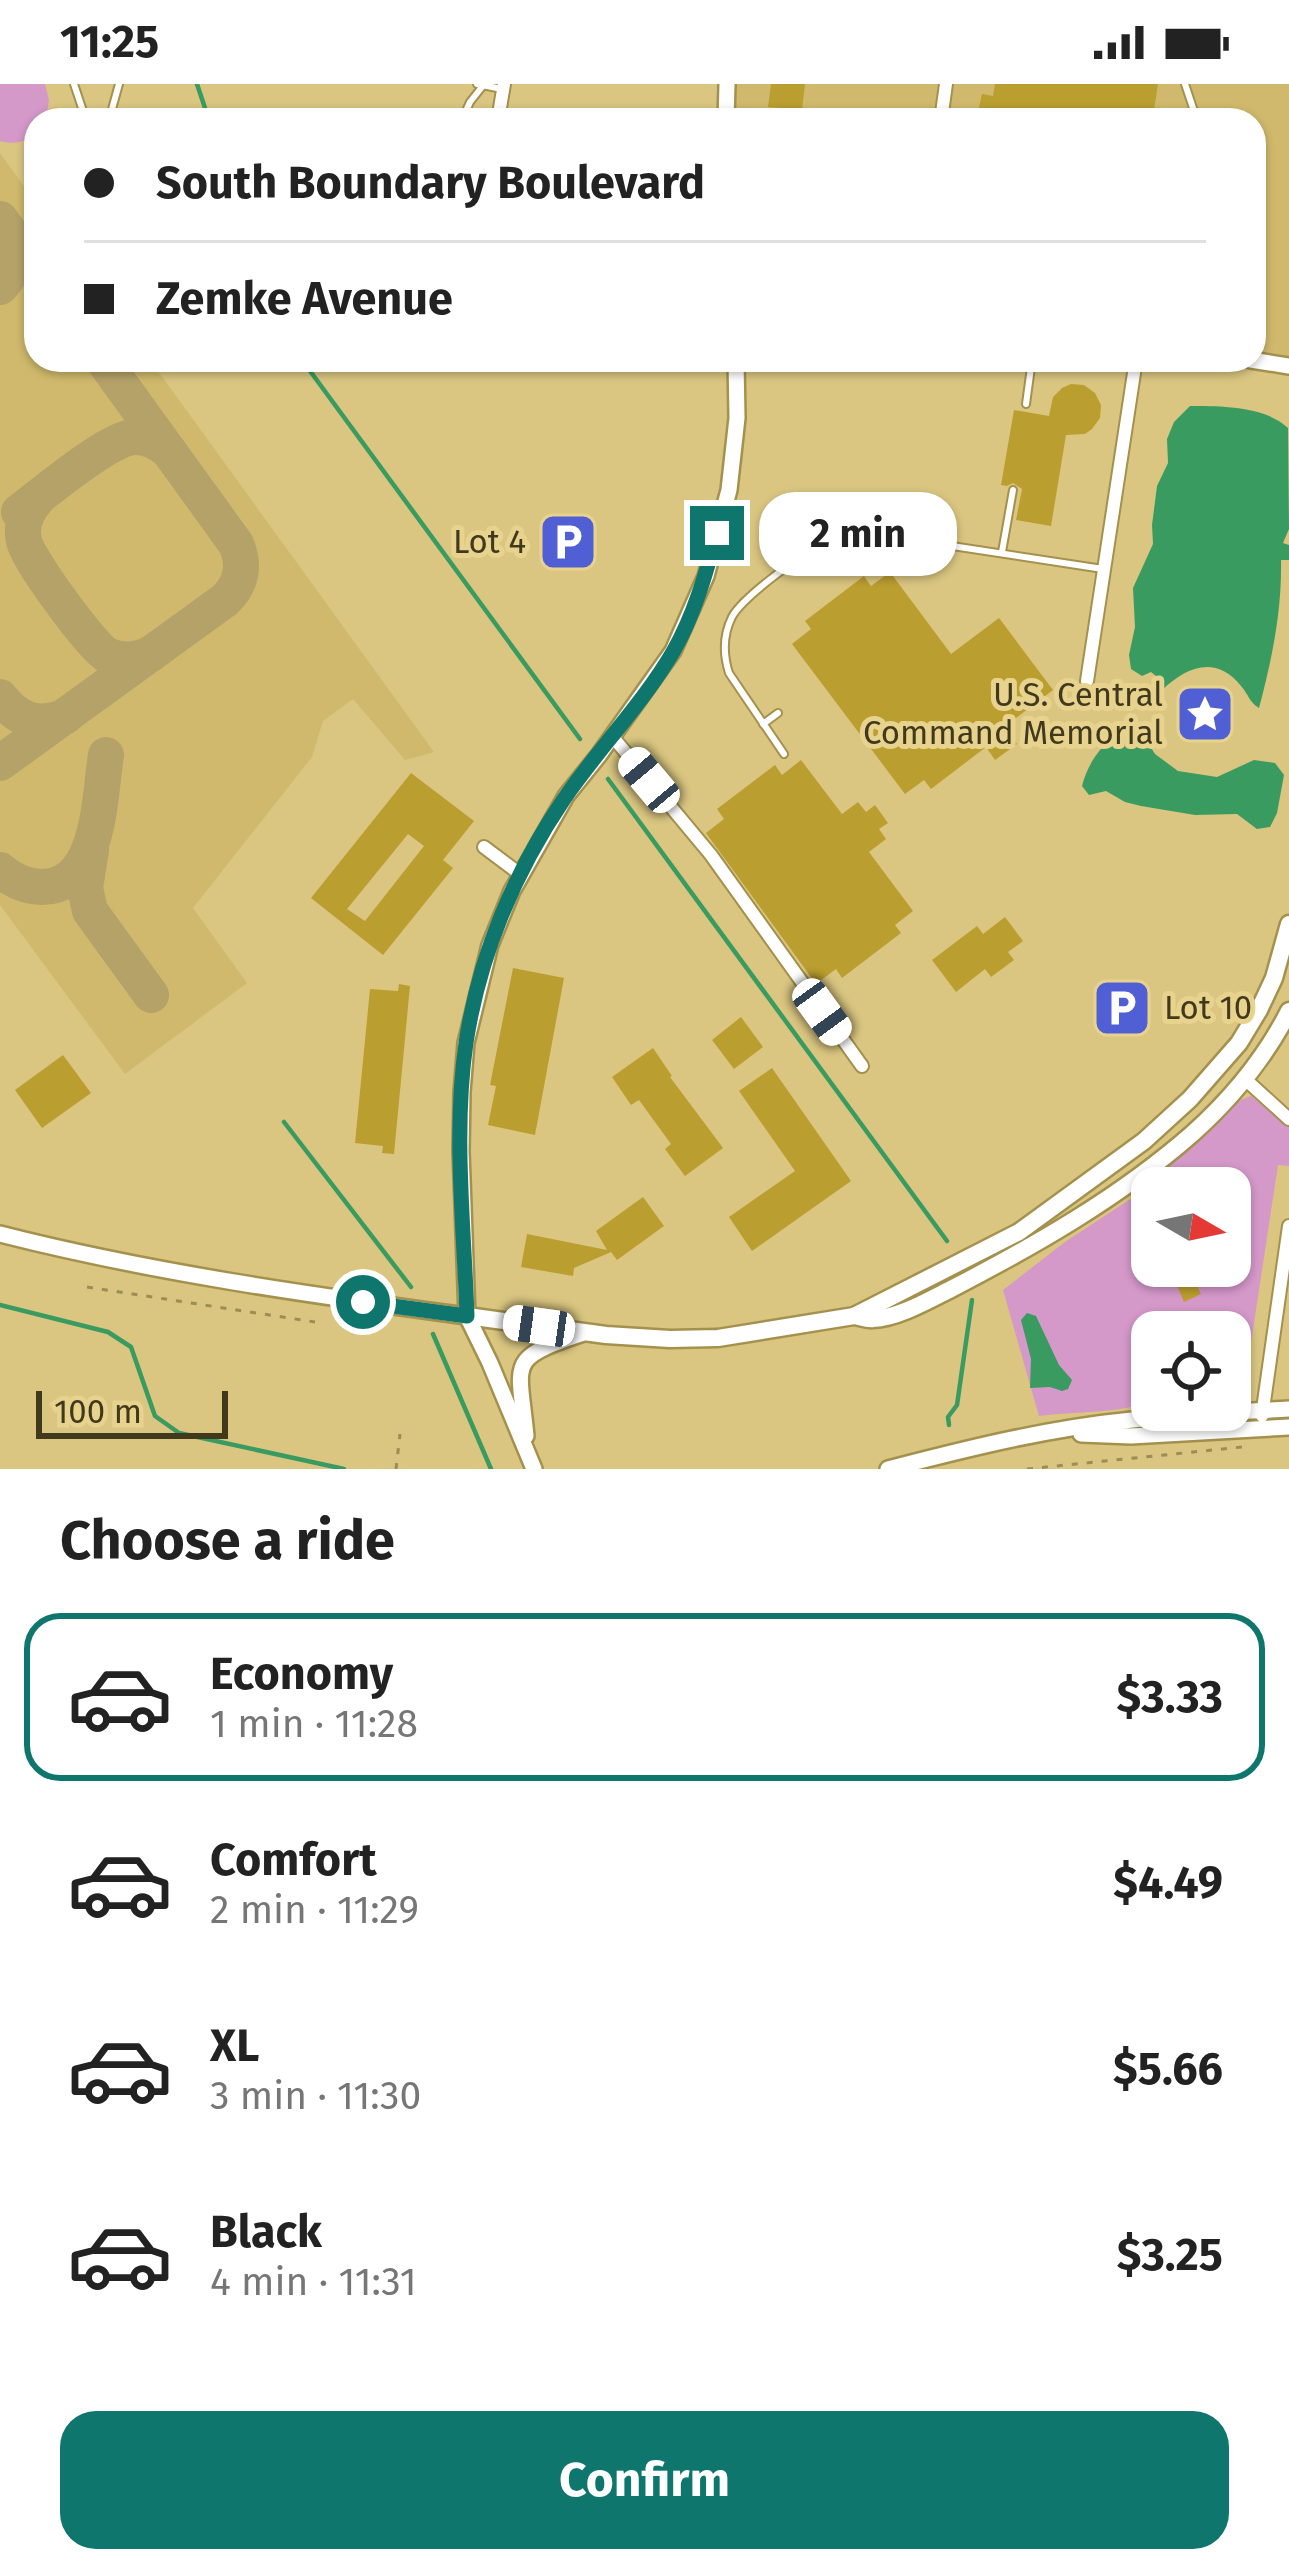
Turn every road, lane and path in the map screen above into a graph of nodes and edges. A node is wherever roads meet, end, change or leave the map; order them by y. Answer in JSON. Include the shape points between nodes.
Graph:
{"nodes":[{"id":1,"x":479,"y":85,"type":"edge"},
{"id":2,"x":504,"y":87,"type":"edge"},
{"id":3,"x":736,"y":372,"type":"edge"},
{"id":4,"x":1031,"y":372,"type":"edge"},
{"id":5,"x":1134,"y":372,"type":"edge"},
{"id":6,"x":1026,"y":404,"type":"dead end"},
{"id":7,"x":1012,"y":490,"type":"dead end"},
{"id":8,"x":915,"y":543,"type":"junction"},
{"id":9,"x":778,"y":544,"type":"dead end"},
{"id":10,"x":1002,"y":552,"type":"junction"},
{"id":11,"x":793,"y":564,"type":"junction"},
{"id":12,"x":878,"y":569,"type":"dead end"},
{"id":13,"x":1103,"y":569,"type":"junction"},
{"id":14,"x":1087,"y":681,"type":"dead end"},
{"id":15,"x":778,"y":713,"type":"dead end"},
{"id":16,"x":763,"y":724,"type":"junction"},
{"id":17,"x":612,"y":736,"type":"junction"},
{"id":18,"x":784,"y":754,"type":"dead end"},
{"id":19,"x":484,"y":847,"type":"dead end"},
{"id":20,"x":520,"y":874,"type":"junction"},
{"id":21,"x":1289,"y":924,"type":"edge"},
{"id":22,"x":1289,"y":1011,"type":"edge"},
{"id":23,"x":862,"y":1066,"type":"dead end"},
{"id":24,"x":1245,"y":1079,"type":"junction"},
{"id":25,"x":1289,"y":1119,"type":"edge"},
{"id":26,"x":1289,"y":1226,"type":"edge"},
{"id":27,"x":0,"y":1234,"type":"edge"},
{"id":28,"x":87,"y":1288,"type":"dead end"},
{"id":29,"x":467,"y":1316,"type":"junction"},
{"id":30,"x":854,"y":1316,"type":"junction"},
{"id":31,"x":315,"y":1322,"type":"dead end"},
{"id":32,"x":584,"y":1333,"type":"junction"},
{"id":33,"x":1289,"y":1409,"type":"edge"},
{"id":34,"x":1261,"y":1410,"type":"junction"},
{"id":35,"x":1289,"y":1427,"type":"edge"},
{"id":36,"x":1262,"y":1429,"type":"junction"},
{"id":37,"x":1042,"y":1433,"type":"junction"},
{"id":38,"x":400,"y":1434,"type":"dead end"},
{"id":39,"x":1242,"y":1447,"type":"dead end"},
{"id":40,"x":527,"y":1451,"type":"junction"},
{"id":41,"x":395,"y":1469,"type":"edge"},
{"id":42,"x":534,"y":1469,"type":"edge"},
{"id":43,"x":888,"y":1469,"type":"edge"},
{"id":44,"x":1027,"y":1469,"type":"edge"}],
"edges":[{"from":1,"to":2,"type":"lane"},
{"from":3,"to":17,"type":"street","via":[[729,490],[706,576],[673,651]]},
{"from":4,"to":6,"type":"lane"},
{"from":5,"to":13,"type":"street"},
{"from":7,"to":10,"type":"lane"},
{"from":8,"to":10,"type":"lane"},
{"from":8,"to":11,"type":"lane","via":[[848,532]]},
{"from":8,"to":12,"type":"lane"},
{"from":9,"to":11,"type":"lane"},
{"from":10,"to":13,"type":"lane"},
{"from":11,"to":16,"type":"lane","via":[[742,603],[725,637],[729,673]]},
{"from":13,"to":14,"type":"street"},
{"from":15,"to":16,"type":"lane"},
{"from":16,"to":18,"type":"lane"},
{"from":17,"to":20,"type":"street"},
{"from":17,"to":23,"type":"street","via":[[711,856]]},
{"from":19,"to":20,"type":"street"},
{"from":20,"to":29,"type":"street","via":[[490,945],[466,1042]]},
{"from":21,"to":30,"type":"main road","via":[[1274,978],[1239,1043],[1144,1141],[1019,1232]]},
{"from":22,"to":24,"type":"main road"},
{"from":24,"to":25,"type":"street"},
{"from":24,"to":30,"type":"main road","via":[[1111,1197],[916,1306],[874,1319]]},
{"from":26,"to":34,"type":"street"},
{"from":27,"to":29,"type":"street"},
{"from":28,"to":31,"type":"path"},
{"from":29,"to":32,"type":"main road"},
{"from":29,"to":40,"type":"street"},
{"from":30,"to":32,"type":"main road","via":[[718,1338]]},
{"from":32,"to":40,"type":"street","via":[[531,1353],[520,1370]]},
{"from":33,"to":34,"type":"street"},
{"from":34,"to":36,"type":"street"},
{"from":34,"to":37,"type":"street"},
{"from":35,"to":36,"type":"street"},
{"from":36,"to":37,"type":"street"},
{"from":37,"to":43,"type":"street"},
{"from":38,"to":41,"type":"path"},
{"from":39,"to":44,"type":"path"},
{"from":40,"to":42,"type":"street"}]}
